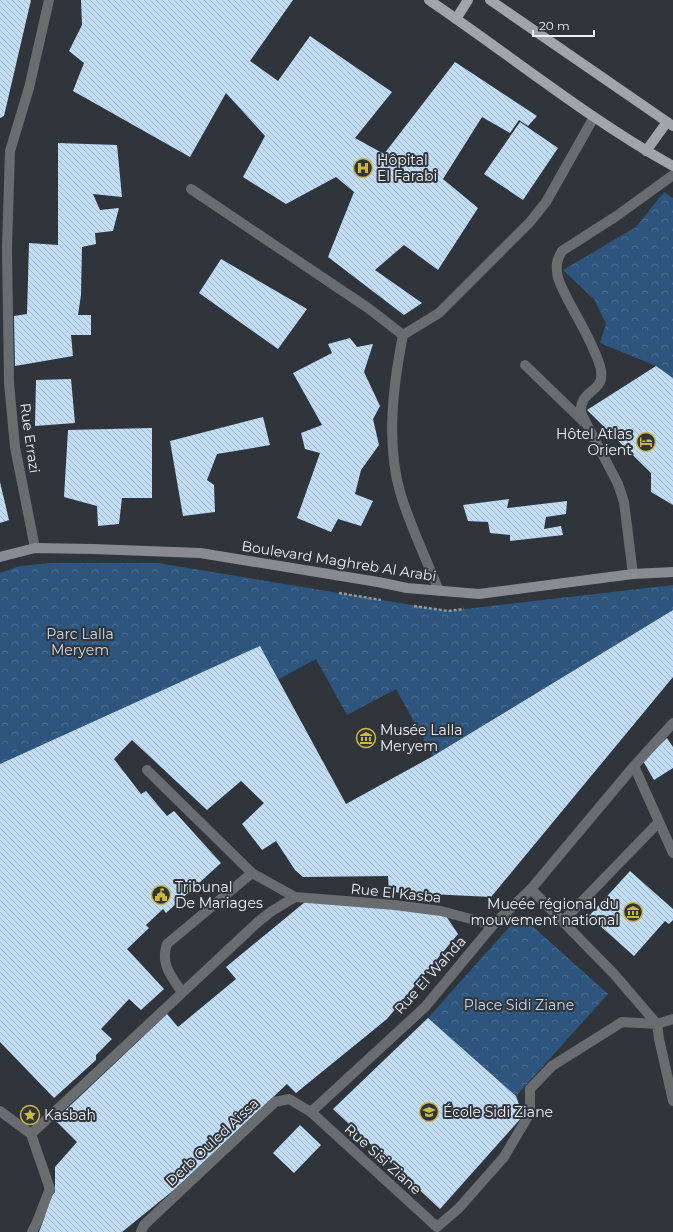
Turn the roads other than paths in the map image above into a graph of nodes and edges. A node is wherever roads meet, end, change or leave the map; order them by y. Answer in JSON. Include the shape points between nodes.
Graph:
{"nodes":[{"id":1,"x":49,"y":0,"type":"edge"},
{"id":2,"x":429,"y":0,"type":"edge"},
{"id":3,"x":468,"y":0,"type":"edge"},
{"id":4,"x":490,"y":0,"type":"edge"},
{"id":5,"x":456,"y":19,"type":"junction"},
{"id":6,"x":594,"y":117,"type":"junction"},
{"id":7,"x":670,"y":124,"type":"edge"},
{"id":8,"x":0,"y":148,"type":"edge"},
{"id":9,"x":10,"y":151,"type":"junction"},
{"id":10,"x":646,"y":151,"type":"junction"},
{"id":11,"x":673,"y":166,"type":"edge"},
{"id":12,"x":673,"y":175,"type":"edge"},
{"id":13,"x":191,"y":189,"type":"dead end"},
{"id":14,"x":403,"y":335,"type":"junction"},
{"id":15,"x":525,"y":365,"type":"dead end"},
{"id":16,"x":586,"y":423,"type":"junction"},
{"id":17,"x":35,"y":548,"type":"junction"},
{"id":18,"x":0,"y":558,"type":"edge"},
{"id":19,"x":673,"y":572,"type":"edge"},
{"id":20,"x":633,"y":574,"type":"junction"},
{"id":21,"x":439,"y":591,"type":"junction"},
{"id":22,"x":673,"y":723,"type":"edge"},
{"id":23,"x":634,"y":766,"type":"junction"},
{"id":24,"x":147,"y":770,"type":"dead end"},
{"id":25,"x":660,"y":822,"type":"junction"},
{"id":26,"x":673,"y":853,"type":"edge"},
{"id":27,"x":252,"y":873,"type":"junction"},
{"id":28,"x":531,"y":889,"type":"junction"},
{"id":29,"x":295,"y":897,"type":"junction"},
{"id":30,"x":563,"y":921,"type":"junction"},
{"id":31,"x":493,"y":924,"type":"junction"},
{"id":32,"x":182,"y":992,"type":"junction"},
{"id":33,"x":673,"y":1019,"type":"edge"},
{"id":34,"x":657,"y":1024,"type":"junction"},
{"id":35,"x":673,"y":1101,"type":"edge"},
{"id":36,"x":0,"y":1111,"type":"edge"},
{"id":37,"x":311,"y":1112,"type":"junction"},
{"id":38,"x":31,"y":1134,"type":"junction"},
{"id":39,"x":437,"y":1229,"type":"edge"},
{"id":40,"x":32,"y":1232,"type":"edge"},
{"id":41,"x":141,"y":1232,"type":"edge"}],
"edges":[{"from":1,"to":9,"type":"street","name":"Rue Errazi","via":[[29,88]]},
{"from":2,"to":5,"type":"main road"},
{"from":3,"to":5,"type":"main road"},
{"from":4,"to":7,"type":"main road"},
{"from":5,"to":6,"type":"main road"},
{"from":6,"to":10,"type":"main road"},
{"from":6,"to":14,"type":"street","via":[[546,202],[530,222],[439,312]]},
{"from":7,"to":10,"type":"main road"},
{"from":8,"to":9,"type":"street"},
{"from":9,"to":17,"type":"street","name":"Rue Errazi","via":[[7,247],[9,383],[15,447]]},
{"from":10,"to":11,"type":"main road"},
{"from":12,"to":16,"type":"street","via":[[562,251],[557,260],[557,273],[562,288],[593,350],[602,376],[601,382],[583,399],[581,413]]},
{"from":13,"to":14,"type":"street","via":[[368,308]]},
{"from":14,"to":21,"type":"street","via":[[396,373],[393,443],[395,469],[410,523]]},
{"from":15,"to":16,"type":"street"},
{"from":16,"to":20,"type":"street","via":[[618,484],[624,502]]},
{"from":17,"to":18,"type":"main road","name":"Boulevard Maghreb Al Arabi"},
{"from":17,"to":21,"type":"main road","name":"Boulevard Maghreb Al Arabi","via":[[200,553],[407,588]]},
{"from":19,"to":20,"type":"main road","name":"Boulevard Maghreb Al Arabi"},
{"from":20,"to":21,"type":"main road","name":"Boulevard Maghreb Al Arabi","via":[[479,594]]},
{"from":22,"to":23,"type":"street","name":"Rue El Wahda"},
{"from":23,"to":25,"type":"street"},
{"from":23,"to":28,"type":"street","name":"Rue El Wahda"},
{"from":24,"to":27,"type":"street"},
{"from":25,"to":26,"type":"street"},
{"from":25,"to":30,"type":"street"},
{"from":27,"to":29,"type":"street"},
{"from":27,"to":32,"type":"street","via":[[167,944],[164,960],[168,972]]},
{"from":28,"to":30,"type":"street"},
{"from":28,"to":31,"type":"street","name":"Rue El Wahda"},
{"from":29,"to":31,"type":"street","name":"Rue El Kasba","via":[[441,911]]},
{"from":29,"to":32,"type":"street","via":[[259,921]]},
{"from":30,"to":34,"type":"street"},
{"from":31,"to":37,"type":"street","name":"Rue El Wahda","via":[[425,1007]]},
{"from":32,"to":38,"type":"street"},
{"from":33,"to":34,"type":"street"},
{"from":34,"to":35,"type":"street"},
{"from":34,"to":39,"type":"street","via":[[622,1022],[552,1066],[530,1089],[530,1113],[504,1157]]},
{"from":36,"to":38,"type":"street"},
{"from":37,"to":39,"type":"street","name":"Rue Sisi Ziane"},
{"from":37,"to":41,"type":"street","name":"Derb Ouled Aissa","via":[[289,1099],[275,1102],[144,1225]]},
{"from":38,"to":40,"type":"street","via":[[50,1189]]}]}
